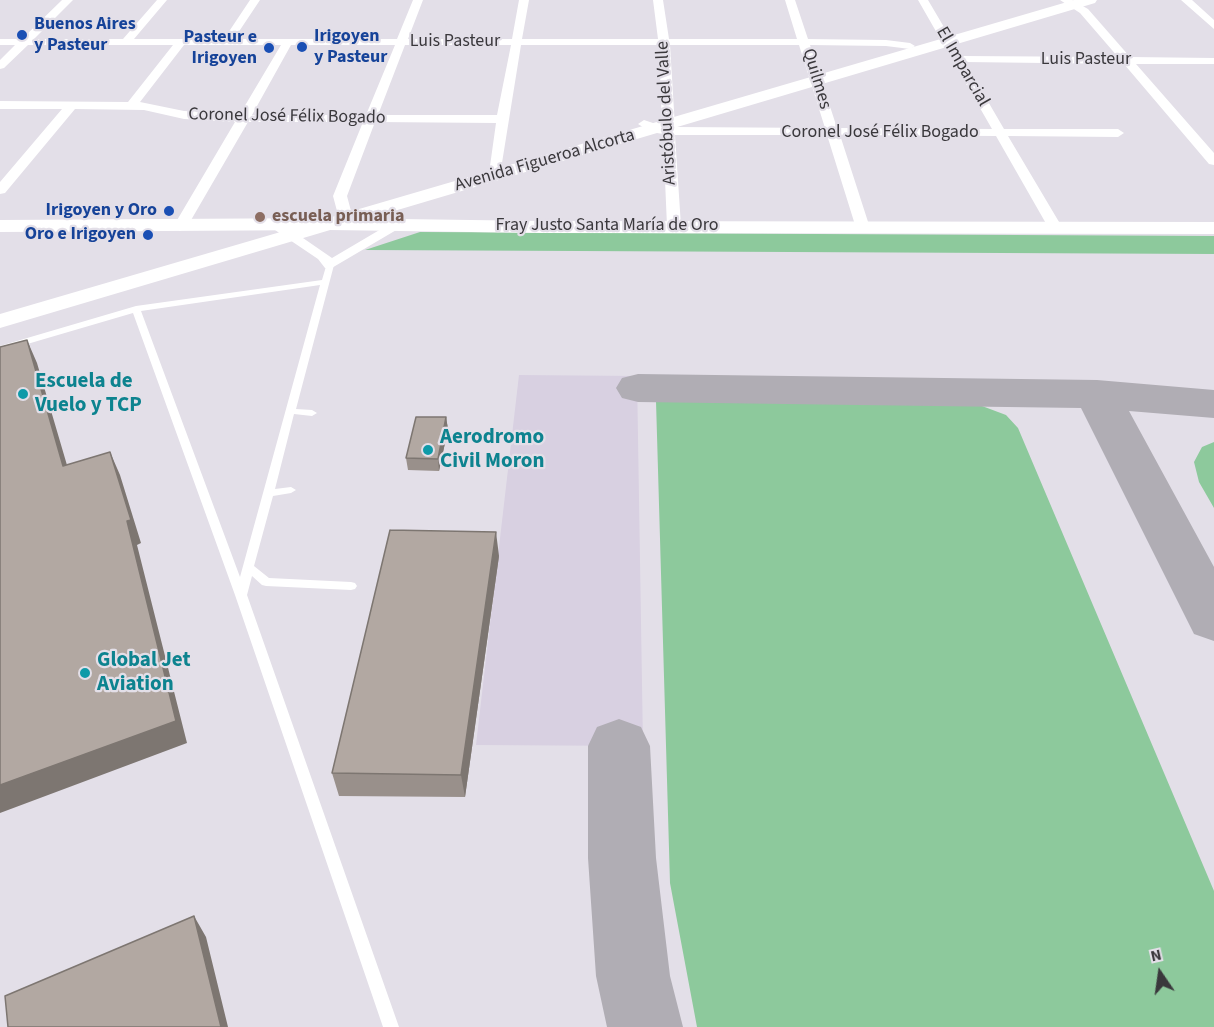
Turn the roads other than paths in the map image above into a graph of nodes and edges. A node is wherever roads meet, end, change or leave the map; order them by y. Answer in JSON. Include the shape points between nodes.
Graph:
{"nodes":[{"id":1,"x":68,"y":0,"type":"edge"},
{"id":2,"x":162,"y":0,"type":"edge"},
{"id":3,"x":255,"y":0,"type":"edge"},
{"id":4,"x":418,"y":0,"type":"edge"},
{"id":5,"x":524,"y":0,"type":"edge"},
{"id":6,"x":658,"y":0,"type":"edge"},
{"id":7,"x":790,"y":0,"type":"edge"},
{"id":8,"x":923,"y":0,"type":"edge"},
{"id":9,"x":1186,"y":0,"type":"edge"},
{"id":10,"x":1074,"y":1,"type":"edge"},
{"id":11,"x":1214,"y":26,"type":"edge"},
{"id":12,"x":945,"y":39,"type":"junction"},
{"id":13,"x":26,"y":41,"type":"junction"},
{"id":14,"x":0,"y":42,"type":"edge"},
{"id":15,"x":126,"y":42,"type":"junction"},
{"id":16,"x":181,"y":42,"type":"junction"},
{"id":17,"x":227,"y":42,"type":"junction"},
{"id":18,"x":288,"y":42,"type":"junction"},
{"id":19,"x":401,"y":42,"type":"junction"},
{"id":20,"x":518,"y":42,"type":"junction"},
{"id":21,"x":664,"y":42,"type":"junction"},
{"id":22,"x":804,"y":42,"type":"junction"},
{"id":23,"x":909,"y":46,"type":"junction"},
{"id":24,"x":957,"y":59,"type":"junction"},
{"id":25,"x":1126,"y":60,"type":"junction"},
{"id":26,"x":1214,"y":61,"type":"edge"},
{"id":27,"x":0,"y":66,"type":"edge"},
{"id":28,"x":816,"y":77,"type":"junction"},
{"id":29,"x":0,"y":105,"type":"edge"},
{"id":30,"x":72,"y":105,"type":"junction"},
{"id":31,"x":132,"y":105,"type":"junction"},
{"id":32,"x":243,"y":119,"type":"junction"},
{"id":33,"x":372,"y":119,"type":"junction"},
{"id":34,"x":503,"y":119,"type":"junction"},
{"id":35,"x":660,"y":125,"type":"junction"},
{"id":36,"x":832,"y":133,"type":"junction"},
{"id":37,"x":1118,"y":133,"type":"dead end"},
{"id":38,"x":1000,"y":134,"type":"junction"},
{"id":39,"x":1214,"y":161,"type":"edge"},
{"id":40,"x":496,"y":166,"type":"junction"},
{"id":41,"x":0,"y":190,"type":"edge"},
{"id":42,"x":337,"y":218,"type":"junction"},
{"id":43,"x":0,"y":226,"type":"edge"},
{"id":44,"x":393,"y":226,"type":"junction"},
{"id":45,"x":674,"y":226,"type":"junction"},
{"id":46,"x":180,"y":227,"type":"junction"},
{"id":47,"x":1055,"y":227,"type":"junction"},
{"id":48,"x":863,"y":228,"type":"junction"},
{"id":49,"x":1214,"y":228,"type":"edge"},
{"id":50,"x":292,"y":230,"type":"junction"},
{"id":51,"x":330,"y":265,"type":"junction"},
{"id":52,"x":326,"y":282,"type":"junction"},
{"id":53,"x":0,"y":309,"type":"edge"},
{"id":54,"x":136,"y":309,"type":"junction"},
{"id":55,"x":0,"y":321,"type":"edge"},
{"id":56,"x":0,"y":349,"type":"edge"},
{"id":57,"x":291,"y":411,"type":"junction"},
{"id":58,"x":312,"y":413,"type":"dead end"},
{"id":59,"x":291,"y":490,"type":"dead end"},
{"id":60,"x":269,"y":494,"type":"junction"},
{"id":61,"x":249,"y":567,"type":"junction"},
{"id":62,"x":351,"y":586,"type":"dead end"},
{"id":63,"x":241,"y":595,"type":"junction"},
{"id":64,"x":391,"y":1027,"type":"edge"}],
"edges":[{"from":1,"to":13,"type":"street"},
{"from":2,"to":15,"type":"street"},
{"from":3,"to":17,"type":"street"},
{"from":4,"to":19,"type":"street"},
{"from":5,"to":20,"type":"street"},
{"from":6,"to":21,"type":"street","name":"Aristóbulo del Valle"},
{"from":7,"to":22,"type":"street","name":"Quilmes"},
{"from":8,"to":12,"type":"street","name":"El Imparcial"},
{"from":9,"to":11,"type":"street"},
{"from":10,"to":12,"type":"main road","name":"Avenida Figueroa Alcorta"},
{"from":10,"to":25,"type":"street"},
{"from":12,"to":23,"type":"main road","name":"Avenida Figueroa Alcorta"},
{"from":12,"to":24,"type":"street","name":"El Imparcial"},
{"from":12,"to":28,"type":"main road","name":"Avenida Figueroa Alcorta"},
{"from":13,"to":14,"type":"street","name":"Luis Pasteur"},
{"from":13,"to":15,"type":"street","name":"Luis Pasteur"},
{"from":13,"to":27,"type":"street"},
{"from":15,"to":16,"type":"street","name":"Luis Pasteur"},
{"from":16,"to":17,"type":"street","name":"Luis Pasteur"},
{"from":16,"to":31,"type":"street"},
{"from":17,"to":18,"type":"street","name":"Luis Pasteur"},
{"from":18,"to":19,"type":"street","name":"Luis Pasteur"},
{"from":18,"to":32,"type":"street"},
{"from":19,"to":20,"type":"street","name":"Luis Pasteur"},
{"from":19,"to":33,"type":"street"},
{"from":20,"to":21,"type":"street","name":"Luis Pasteur"},
{"from":20,"to":34,"type":"street"},
{"from":21,"to":22,"type":"street","name":"Luis Pasteur"},
{"from":21,"to":35,"type":"street","name":"Aristóbulo del Valle"},
{"from":22,"to":23,"type":"street","name":"Luis Pasteur"},
{"from":22,"to":28,"type":"street","name":"Quilmes"},
{"from":23,"to":28,"type":"main road","name":"Avenida Figueroa Alcorta"},
{"from":24,"to":25,"type":"street","name":"Luis Pasteur"},
{"from":24,"to":38,"type":"street","name":"El Imparcial"},
{"from":25,"to":26,"type":"street","name":"Luis Pasteur"},
{"from":25,"to":39,"type":"street"},
{"from":28,"to":35,"type":"main road","name":"Avenida Figueroa Alcorta"},
{"from":28,"to":36,"type":"street","name":"Quilmes"},
{"from":29,"to":30,"type":"street","name":"Coronel José Félix Bogado"},
{"from":30,"to":31,"type":"street","name":"Coronel José Félix Bogado"},
{"from":30,"to":41,"type":"street"},
{"from":31,"to":32,"type":"street","name":"Coronel José Félix Bogado","via":[[194,117]]},
{"from":32,"to":33,"type":"street","name":"Coronel José Félix Bogado"},
{"from":32,"to":46,"type":"street"},
{"from":33,"to":34,"type":"street","name":"Coronel José Félix Bogado"},
{"from":33,"to":42,"type":"street","via":[[340,196]]},
{"from":34,"to":40,"type":"street"},
{"from":35,"to":36,"type":"street","name":"Coronel José Félix Bogado"},
{"from":35,"to":40,"type":"main road","name":"Avenida Figueroa Alcorta"},
{"from":35,"to":42,"type":"main road","name":"Avenida Figueroa Alcorta"},
{"from":35,"to":45,"type":"street","name":"Aristóbulo del Valle"},
{"from":36,"to":38,"type":"street","name":"Coronel José Félix Bogado"},
{"from":36,"to":48,"type":"street","name":"Quilmes"},
{"from":37,"to":38,"type":"street","name":"Coronel José Félix Bogado"},
{"from":38,"to":47,"type":"street","name":"El Imparcial"},
{"from":40,"to":42,"type":"main road","name":"Avenida Figueroa Alcorta"},
{"from":42,"to":44,"type":"street","name":"Fray Justo Santa María de Oro"},
{"from":42,"to":50,"type":"main road","name":"Avenida Figueroa Alcorta"},
{"from":43,"to":46,"type":"street"},
{"from":44,"to":45,"type":"street","name":"Fray Justo Santa María de Oro"},
{"from":44,"to":51,"type":"street"},
{"from":45,"to":48,"type":"street","name":"Fray Justo Santa María de Oro"},
{"from":46,"to":50,"type":"street"},
{"from":47,"to":48,"type":"street","name":"Fray Justo Santa María de Oro"},
{"from":47,"to":49,"type":"street","name":"Fray Justo Santa María de Oro"},
{"from":50,"to":51,"type":"street"},
{"from":50,"to":53,"type":"main road","name":"Avenida Figueroa Alcorta"},
{"from":50,"to":55,"type":"main road","name":"Avenida Figueroa Alcorta"},
{"from":51,"to":52,"type":"lane"},
{"from":52,"to":54,"type":"lane"},
{"from":52,"to":57,"type":"lane"},
{"from":54,"to":56,"type":"lane"},
{"from":54,"to":63,"type":"lane"},
{"from":57,"to":58,"type":"lane"},
{"from":57,"to":60,"type":"lane"},
{"from":59,"to":60,"type":"lane"},
{"from":60,"to":61,"type":"lane"},
{"from":61,"to":62,"type":"lane","via":[[266,582]]},
{"from":61,"to":63,"type":"lane"},
{"from":63,"to":64,"type":"lane"}]}
